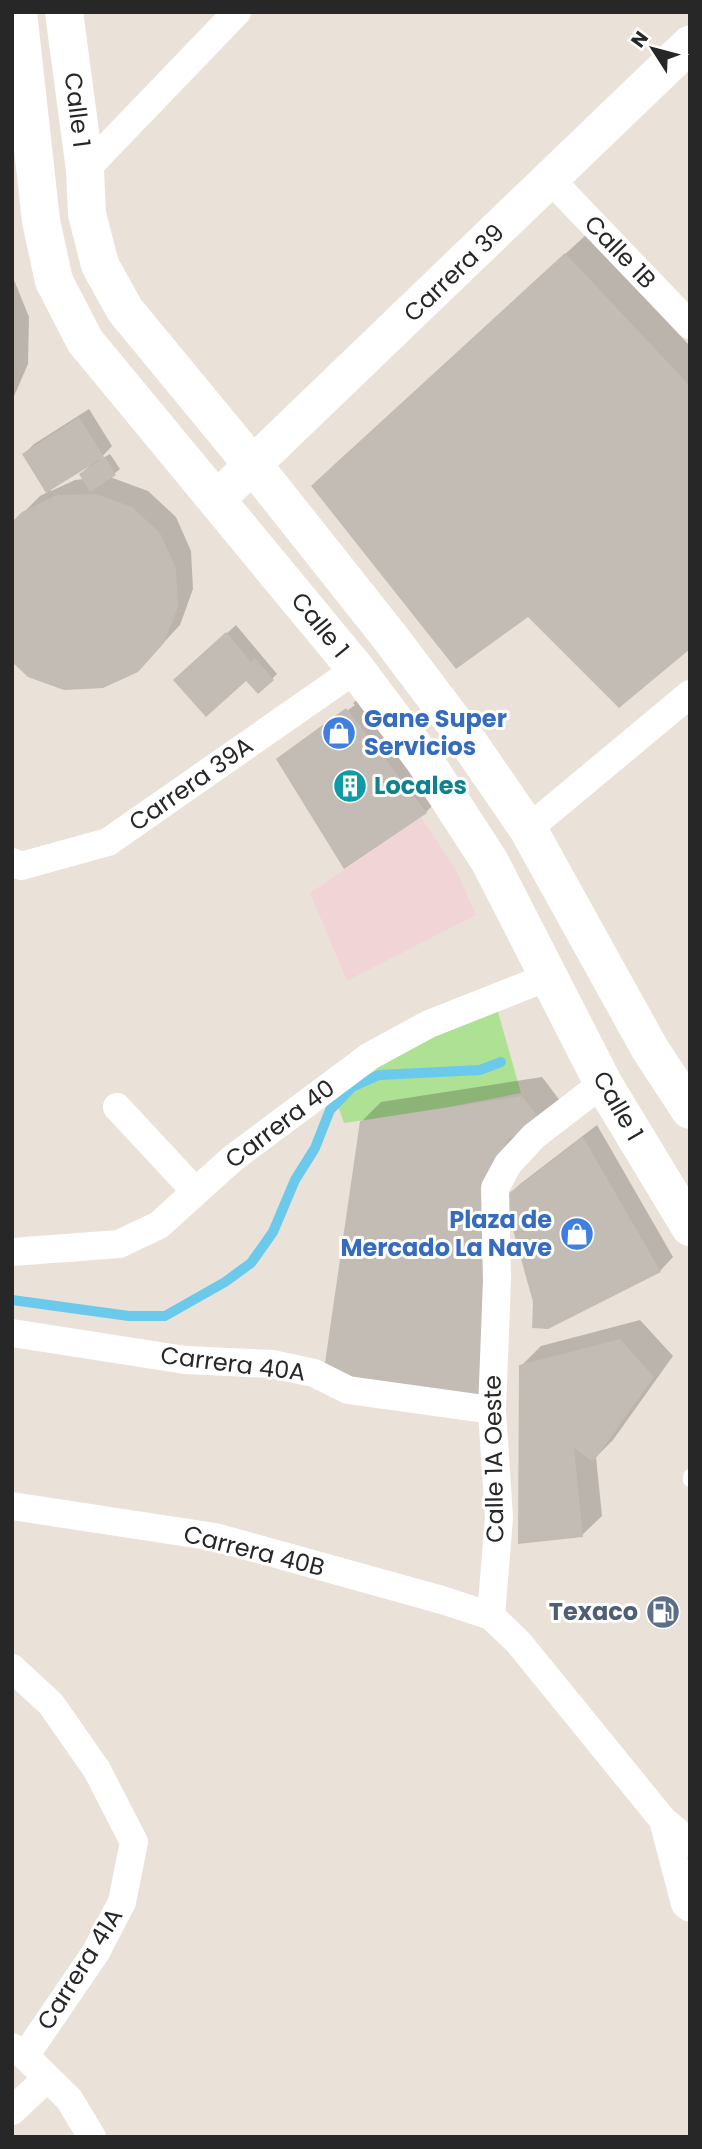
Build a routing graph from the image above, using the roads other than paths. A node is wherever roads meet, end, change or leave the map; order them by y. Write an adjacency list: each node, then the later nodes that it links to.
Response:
1 (18, 12): 9 (main road, Calle 1)
2 (64, 12): 5 (main road, Calle 1)
3 (237, 12): 5 (street)
4 (690, 44): 6 (street, Carrera 39)
5 (85, 170): 8 (main road, Calle 1)
6 (551, 180): 7 (street, Calle 1B); 8 (street, Carrera 39)
7 (690, 325)
8 (252, 466): 9 (street, Carrera 39); 12 (main road, Calle 1)
9 (216, 500): 10 (main road, Calle 1)
10 (356, 669): 13 (street, Carrera 39A); 14 (main road, Calle 1)
11 (690, 694): 12 (street)
12 (528, 829): 17 (main road, Calle 1)
13 (12, 862)
14 (548, 977): 15 (main road, Calle 1); 18 (street, Carrera 40)
15 (603, 1083): 19 (main road, Calle 1); 22 (street, Calle 1A Oeste)
16 (117, 1107): 18 (street)
17 (690, 1110)
18 (195, 1191): 20 (street, Carrera 40)
19 (690, 1227)
20 (12, 1252)
21 (12, 1333): 22 (street, Carrera 40A)
22 (492, 1409): 24 (street, Calle 1A Oeste)
23 (12, 1506): 24 (street, Carrera 40B)
24 (491, 1616): 26 (street)
25 (12, 1668): 29 (street, Carrera 41A)
26 (663, 1820): 27 (street); 28 (street)
27 (690, 1843)
28 (690, 1908)
29 (19, 2051): 30 (street)
30 (47, 2078): 31 (street); 32 (street)
31 (12, 2111)
32 (92, 2137)

